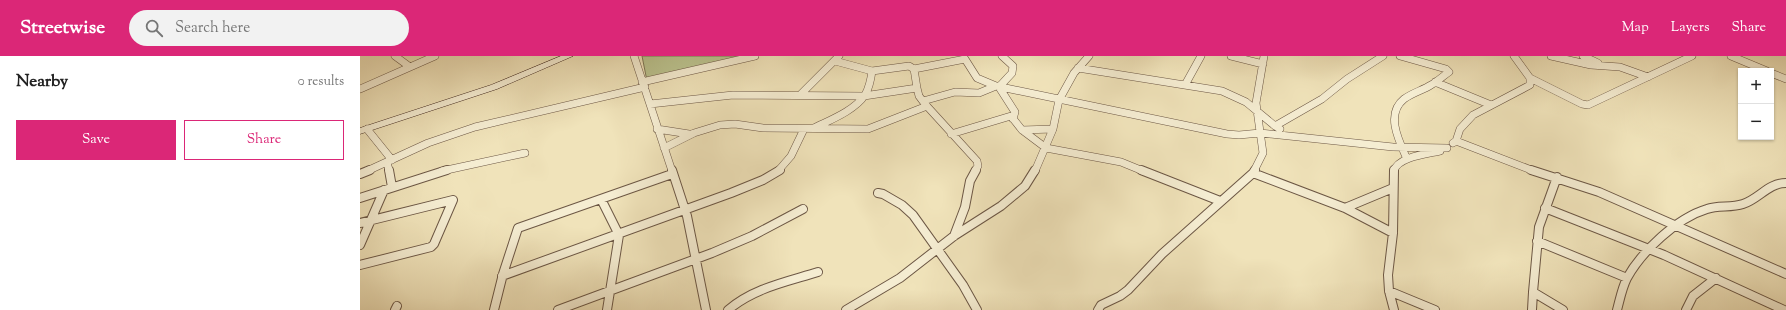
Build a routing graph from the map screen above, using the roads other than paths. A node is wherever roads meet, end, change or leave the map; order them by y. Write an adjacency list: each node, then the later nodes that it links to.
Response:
1 (395, 56): 23 (street)
2 (435, 56): 23 (street)
3 (569, 56): 50 (street)
4 (634, 56): 33 (street)
5 (755, 56): 33 (street)
6 (940, 56): 21 (street)
7 (1002, 56): 35 (street)
8 (1089, 56): 24 (street)
9 (1201, 56): 34 (street)
10 (1231, 56): 20 (street)
11 (1383, 56): 46 (street)
12 (1400, 56): 32 (street)
13 (1514, 56): 30 (street)
14 (1551, 56): 22 (street)
15 (1584, 56): 22 (street)
16 (1692, 56): 29 (street)
17 (1731, 56): 25 (street)
18 (964, 58): 21 (street); 35 (street)
19 (837, 59): 27 (street); 38 (street)
20 (1263, 60): 44 (street)
21 (948, 63): 26 (street)
22 (1605, 66): 29 (street)
23 (410, 67): 37 (street)
24 (1078, 68): 34 (street); 40 (street)
25 (1760, 68)
26 (914, 69): 27 (street); 36 (street)
27 (872, 71): 39 (street)
28 (1774, 74): 31 (street)
29 (1648, 77): 30 (street)
30 (1530, 78): 43 (street)
31 (1786, 79)
32 (1435, 82): 43 (street); 57 (street)
33 (644, 85): 41 (street); 63 (street)
34 (1185, 85): 44 (street)
35 (997, 87): 40 (street); 42 (street); 45 (street)
36 (918, 88): 39 (street); 42 (street)
37 (360, 89)
38 (800, 95): 39 (street); 41 (street)
39 (864, 96): 48 (street)
40 (1059, 100): 49 (street); 53 (street)
41 (650, 104): 47 (street)
42 (925, 104): 48 (street); 54 (street)
43 (1491, 105): 56 (street)
44 (1256, 110): 46 (street); 53 (street)
45 (1013, 119): 51 (street); 54 (street)
46 (1275, 126): 55 (street)
47 (657, 129): 52 (street); 58 (street)
48 (808, 129): 52 (street); 79 (street)
49 (1053, 129): 51 (street); 59 (street)
50 (363, 130): 63 (street)
51 (1022, 130): 59 (street)
52 (694, 133): 58 (street)
53 (1260, 133): 55 (street); 64 (street)
54 (951, 134): 85 (street)
55 (1293, 135): 57 (street)
56 (1456, 141): 60 (street); 67 (street)
57 (1401, 147): 60 (street); 62 (street)
58 (664, 148): 66 (street)
59 (1046, 148): 75 (street); 85 (street)
60 (1447, 148): 62 (street)
61 (525, 153): 69 (street)
62 (1407, 159): 70 (street)
63 (389, 161): 65 (street); 69 (street)
64 (1253, 173): 75 (street); 76 (street)
65 (360, 174)
66 (672, 174): 74 (street); 79 (street)
67 (1557, 177): 77 (street); 82 (street)
68 (1786, 183): 82 (street)
69 (392, 187): 71 (street)
70 (1393, 188): 76 (street); 83 (street)
71 (384, 190): 73 (street); 80 (street)
72 (878, 192): 88 (street)
73 (360, 198)
74 (601, 199): 84 (street); 94 (street)
75 (1220, 201): 107 (street)
76 (1345, 208): 83 (street)
77 (1545, 208): 86 (street); 89 (street)
78 (803, 209): 90 (street)
79 (684, 210): 84 (street); 90 (street)
80 (370, 221): 81 (street); 87 (street); 91 (street)
81 (360, 223)
82 (1677, 226): 89 (street); 93 (street)
83 (1393, 233): 98 (street)
84 (619, 235): 94 (street); 97 (street)
85 (954, 236): 88 (street)
86 (1537, 242): 95 (street); 99 (street)
87 (360, 245)
88 (936, 249): 105 (street); 106 (street)
89 (1649, 249): 95 (street); 96 (street)
90 (696, 259): 97 (street); 103 (street)
91 (360, 265)
92 (818, 272): 104 (street)
93 (1786, 274)
94 (502, 276): 100 (street)
95 (1627, 278): 112 (street)
96 (1716, 278): 113 (street); 114 (street)
97 (610, 291): 101 (street); 102 (street)
98 (1389, 291): 108 (street); 109 (street)
99 (1533, 292): 110 (street); 111 (street)
100 (494, 310)
101 (558, 310)
102 (607, 310)
103 (706, 310)
104 (728, 310)
105 (846, 310)
106 (977, 310)
107 (1098, 310)
108 (1394, 310)
109 (1435, 310)
110 (1532, 310)
111 (1563, 310)
112 (1618, 310)
113 (1686, 310)
114 (1784, 310)

